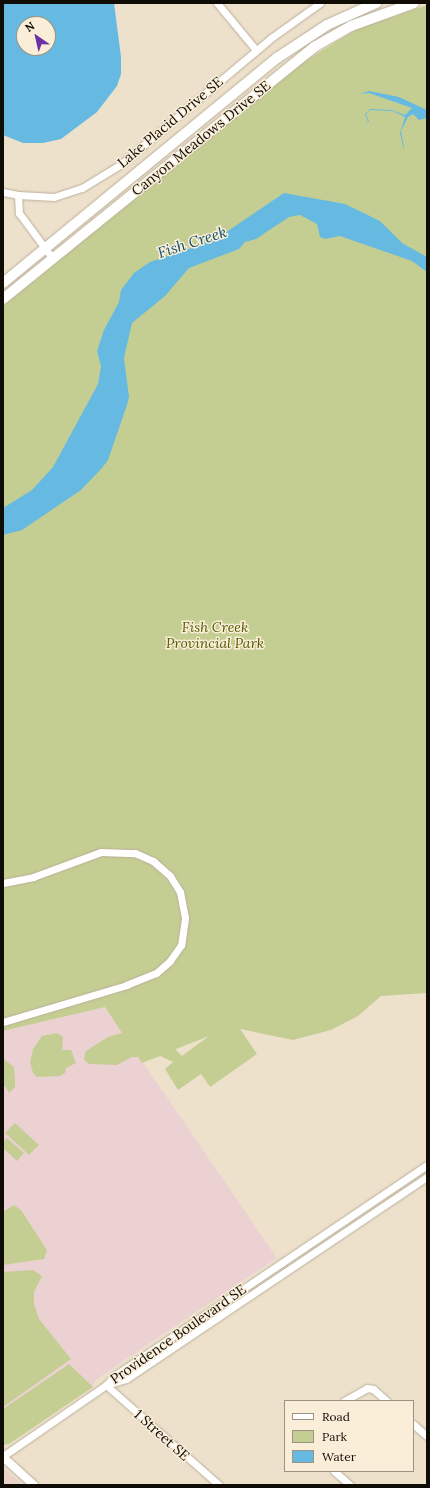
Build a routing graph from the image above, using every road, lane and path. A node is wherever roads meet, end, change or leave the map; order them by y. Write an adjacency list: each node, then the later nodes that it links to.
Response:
1 (218, 3): 5 (street)
2 (320, 3): 5 (street, Lake Placid Drive SE)
3 (376, 3): 8 (main road, Canyon Meadows Drive SE)
4 (414, 3): 9 (main road, Canyon Meadows Drive SE)
5 (256, 50): 7 (street, Lake Placid Drive SE)
6 (3, 192): 7 (street, Lake Placid Drive SE)
7 (18, 195): 8 (street)
8 (45, 249): 9 (street); 10 (main road, Canyon Meadows Drive SE)
9 (53, 259): 11 (main road, Canyon Meadows Drive SE)
10 (3, 283)
11 (3, 300)
12 (3, 883): 13 (street)
13 (3, 1022)
14 (427, 1165): 16 (street, Providence Boulevard SE)
15 (427, 1177): 16 (street, Providence Boulevard SE)
16 (106, 1385): 21 (street); 24 (street, 1 Street SE)
17 (346, 1400): 18 (street)
18 (386, 1400)
19 (414, 1425): 20 (street)
20 (427, 1436)
21 (3, 1457): 23 (street)
22 (335, 1472): 25 (street)
23 (34, 1485)
24 (219, 1485)
25 (350, 1485)

